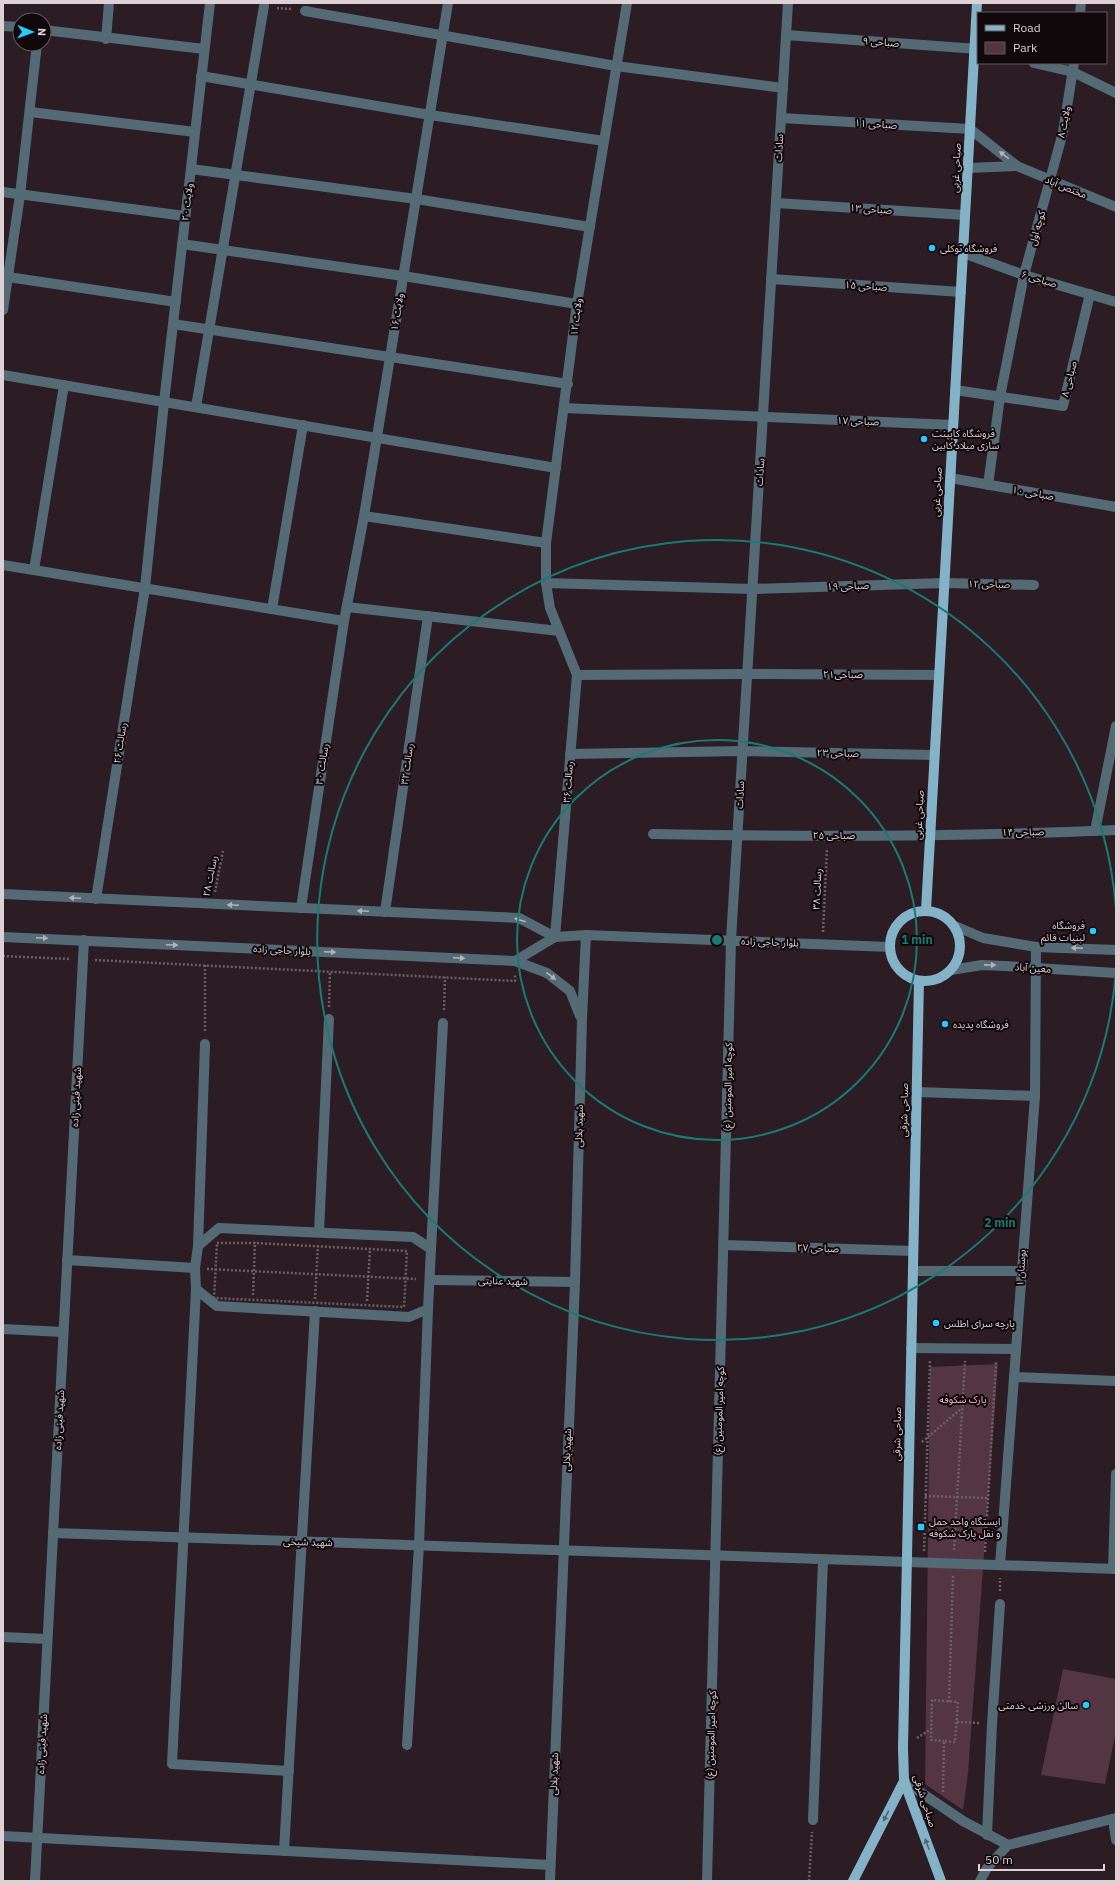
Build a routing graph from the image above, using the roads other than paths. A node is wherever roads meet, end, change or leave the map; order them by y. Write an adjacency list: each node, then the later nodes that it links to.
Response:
1 (109, 3): 12 (street)
2 (210, 3): 13 (street, ولایت ۲۰)
3 (448, 3): 10 (street, ولایت ۱۶)
4 (627, 3): 17 (street, ولایت ۱۲)
5 (788, 3): 11 (street, سادات)
6 (977, 3): 14 (main road, صباحی غربی)
7 (264, 6): 20 (street)
8 (305, 11): 10 (street)
9 (52, 31): 12 (street)
10 (443, 34): 17 (street); 24 (street, ولایت ۱۶)
11 (786, 35): 14 (street, صباحی ۹); 21 (street, سادات)
12 (106, 39): 13 (street)
13 (204, 49): 19 (street, ولایت ۲۰)
14 (976, 49): 26 (main road, صباحی غربی)
15 (36, 52): 23 (street)
16 (1042, 64): 18 (street)
17 (616, 66): 21 (street); 28 (street, ولایت ۱۲)
18 (1074, 68): 22 (street); 33 (street, ولایت ۸)
19 (201, 76): 20 (street); 27 (street, ولایت ۲۰)
20 (251, 84): 24 (street); 32 (street)
21 (783, 88): 25 (street, سادات)
22 (1116, 93)
23 (30, 112): 27 (street); 35 (street)
24 (430, 115): 28 (street); 36 (street, ولایت ۱۶)
25 (781, 118): 26 (street, صباحی ۱۱); 37 (street, سادات)
26 (970, 129): 29 (street, one-way to 26); 30 (main road, صباحی غربی)
27 (195, 132): 31 (street, ولایت ۲۰)
28 (604, 141): 41 (street, ولایت ۱۲)
29 (1017, 166): 30 (street); 33 (street, مختص آباد)
30 (968, 168): 39 (main road, صباحی غربی)
31 (191, 169): 32 (street); 40 (street, ولایت ۲۰)
32 (236, 175): 36 (street); 43 (street)
33 (1051, 180): 38 (street, مختص آباد); 45 (street, کوچه اول)
34 (3, 192): 35 (street)
35 (20, 195): 40 (street); 47 (street)
36 (416, 199): 41 (street); 46 (street, ولایت ۱۶)
37 (776, 203): 39 (street, صباحی ۱۳); 48 (street, سادات)
38 (1116, 207)
39 (965, 215): 44 (main road, صباحی غربی)
40 (186, 216): 42 (street, ولایت ۲۰)
41 (590, 227): 53 (street, ولایت ۱۲)
42 (182, 244): 43 (street); 51 (street, ولایت ۲۰)
43 (223, 250): 46 (street); 56 (street)
44 (963, 253): 45 (street, صباحی ۶); 49 (main road, صباحی غربی)
45 (1024, 275): 50 (street, صباحی ۶); 62 (street, کوچه اول)
46 (403, 276): 53 (street); 57 (street, ولایت ۱۶)
47 (8, 277): 51 (street); 54 (street)
48 (771, 279): 49 (street, صباحی ۱۵); 66 (street, سادات)
49 (961, 292): 61 (main road, صباحی غربی)
50 (1090, 294): 52 (street, صباحی ۶); 62 (street, صباحی ۸)
51 (176, 302): 55 (street, ولایت ۲۰)
52 (1116, 302)
53 (577, 304): 59 (street, ولایت ۱۲)
54 (3, 310)
55 (173, 324): 56 (street); 63 (street, ولایت ۲۰)
56 (209, 330): 57 (street); 64 (street)
57 (390, 358): 59 (street); 69 (street, ولایت ۱۶)
58 (3, 375): 60 (street)
59 (568, 384): 65 (street, ولایت ۱۲)
60 (64, 385): 63 (street); 77 (street)
61 (955, 390): 62 (street, صباحی ۸); 68 (main road, صباحی غربی)
62 (1000, 397): 72 (street, کوچه اول)
63 (164, 402): 64 (street); 81 (street, رسالت ۲۶)
64 (196, 407): 67 (street)
65 (564, 408): 66 (street, صباحی ۱۷); 70 (street, ولایت ۱۲)
66 (763, 417): 68 (street, صباحی ۱۷); 82 (street, سادات)
67 (303, 425): 69 (street); 84 (street)
68 (953, 425): 71 (main road, صباحی غربی)
69 (377, 438): 70 (street); 74 (street, ولایت ۱۶)
70 (556, 468): 75 (street, ولایت ۱۲)
71 (950, 478): 72 (street, صباحی ۱۰); 79 (main road, صباحی غربی)
72 (988, 485): 73 (street, صباحی ۱۰)
73 (1116, 507)
74 (364, 516): 75 (street); 83 (street, ولایت ۱۶)
75 (546, 543): 78 (street, ولایت ۱۲)
76 (3, 565): 77 (street)
77 (34, 570): 81 (street)
78 (546, 583): 82 (street, صباحی ۱۹); 87 (street, ولایت ۱۲)
79 (944, 583): 80 (street, صباحی ۱۲); 82 (street, صباحی ۱۹); 90 (main road, صباحی غربی)
80 (1034, 585)
81 (145, 588): 84 (street); 101 (street, رسالت ۲۶)
82 (752, 588): 88 (street, سادات)
83 (347, 607): 85 (street); 86 (street, ولایت ۱۶)
84 (272, 609): 86 (street)
85 (428, 616): 87 (street); 104 (street, رسالت ۳۲)
86 (344, 621): 102 (street, رسالت ۳۰)
87 (559, 631): 89 (street, رسالت ۳۶)
88 (747, 674): 89 (street, صباحی۲۱); 90 (street, صباحی۲۱); 92 (street, سادات)
89 (577, 675): 93 (street, رسالت ۳۶)
90 (939, 675): 94 (main road, صباحی غربی)
91 (1116, 726): 96 (street)
92 (742, 751): 93 (street, صباحی ۲۳); 94 (street, صباحی ۲۳); 99 (street, سادات)
93 (570, 754): 108 (street, رسالت ۳۶)
94 (934, 755): 98 (main road, صباحی غربی)
95 (1116, 830): 96 (street, صباحی ۱۴)
96 (1095, 831): 98 (street, صباحی ۱۴)
97 (653, 834): 99 (street, صباحی ۲۵)
98 (930, 834): 99 (street, صباحی ۲۵); 103 (main road, صباحی غربی)
99 (737, 836): 110 (street, سادات)
100 (3, 894): 101 (street, one-way to 100)
101 (96, 899): 102 (street, one-way to 101)
102 (301, 908): 104 (street, one-way to 102)
103 (926, 910): 105 (main road); 111 (main road)
104 (385, 912): 108 (street, one-way to 104)
105 (955, 926): 112 (street); 116 (main road)
106 (586, 935): 108 (street, بلوار حاجی زاده); 110 (street, بلوار حاجی زاده); 120 (street, شهید بلالی)
107 (3, 937): 109 (street, بلوار حاجی زاده, one-way to 109)
108 (555, 937): 114 (street, بلوار حاجی زاده)
109 (84, 940): 114 (street, بلوار حاجی زاده, one-way to 114); 130 (street, شهید فینی زاده)
110 (731, 940): 111 (street, بلوار حاجی زاده); 126 (street, کوچه امیر المومنین (ع))
111 (890, 947): 118 (main road)
112 (1036, 947): 113 (street, one-way to 112); 115 (street, بوستان ۱)
113 (1116, 950)
114 (515, 961): 120 (street, one-way to 120)
115 (1035, 969): 116 (street, معین آباد, one-way to 115); 117 (street, معین آباد); 124 (street, بوستان ۱)
116 (951, 970): 118 (main road)
117 (1116, 973)
118 (919, 981): 123 (main road, صباحی شرقی)
119 (329, 1019): 125 (street)
120 (582, 1019): 135 (street, شهید بلالی)
121 (444, 1023): 128 (street)
122 (205, 1044): 127 (street)
123 (917, 1092): 124 (street); 129 (main road, صباحی شرقی)
124 (1035, 1096): 132 (street, بوستان ۱)
125 (319, 1232): 127 (street); 128 (street)
126 (724, 1245): 129 (street, صباحی ۲۷); 151 (street, کوچه امیر المومنین (ع))
127 (198, 1246): 131 (street)
128 (432, 1249): 134 (street)
129 (913, 1251): 133 (main road, صباحی شرقی)
130 (67, 1260): 131 (street); 140 (street, شهید فینی زاده)
131 (195, 1268): 136 (street)
132 (1021, 1271): 133 (street); 142 (street, بوستان ۱)
133 (912, 1272): 141 (main road, صباحی شرقی)
134 (431, 1280): 135 (street, شهید عنایتی); 138 (street)
135 (575, 1282): 150 (street, شهید بلالی)
136 (196, 1289): 137 (street); 147 (street)
137 (315, 1307): 138 (street); 148 (street)
138 (428, 1310): 149 (street)
139 (3, 1329): 140 (street)
140 (63, 1332): 146 (street, شهید فینی زاده)
141 (911, 1348): 142 (street); 153 (main road, صباحی شرقی)
142 (1016, 1349): 143 (street, بوستان ۱)
143 (1014, 1377): 144 (street); 154 (street, بوستان ۱)
144 (1116, 1381)
145 (1116, 1474): 155 (street)
146 (53, 1533): 147 (street, شهید شیخی); 158 (street, شهید فینی زاده)
147 (184, 1538): 148 (street, شهید شیخی); 160 (street)
148 (301, 1542): 149 (street, شهید شیخی); 160 (street)
149 (419, 1545): 150 (street, شهید شیخی); 159 (street)
150 (563, 1551): 151 (street, شهید شیخی); 170 (street, شهید بلالی)
151 (715, 1556): 152 (street, شهید شیخی); 173 (street, کوچه امیر المومنین (ع))
152 (823, 1560): 153 (street, شهید شیخی); 163 (street)
153 (906, 1563): 154 (street, شهید شیخی); 161 (main road, صباحی شرقی)
154 (1000, 1565): 155 (street, شهید شیخی)
155 (1114, 1569)
156 (1000, 1604): 164 (street)
157 (3, 1637): 158 (street)
158 (47, 1639): 166 (street, شهید فینی زاده)
159 (407, 1745)
160 (289, 1771): 169 (street)
161 (904, 1781): 164 (street); 174 (main road, one-way to 174); 175 (main road, صباحی شرقی, one-way to 161)
162 (1114, 1818): 167 (street); 168 (street)
163 (813, 1820)
164 (987, 1835): 168 (street)
165 (3, 1836): 166 (street)
166 (37, 1838): 169 (street); 171 (street, شهید فینی زاده)
167 (1116, 1840)
168 (1008, 1845): 176 (street)
169 (284, 1851): 170 (street)
170 (550, 1865): 172 (street, شهید بلالی)
171 (35, 1881)
172 (550, 1881)
173 (707, 1881)
174 (853, 1881)
175 (941, 1881)
176 (980, 1881)

